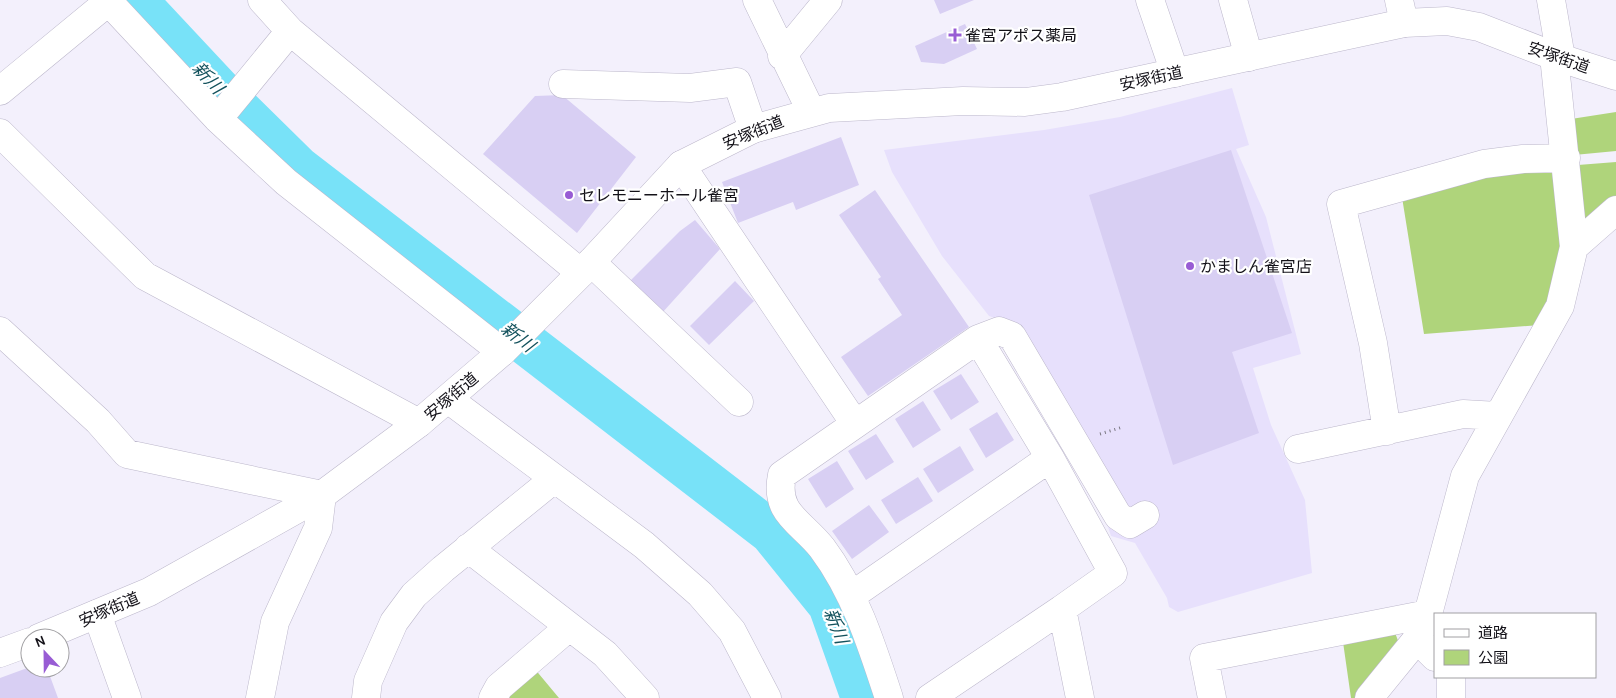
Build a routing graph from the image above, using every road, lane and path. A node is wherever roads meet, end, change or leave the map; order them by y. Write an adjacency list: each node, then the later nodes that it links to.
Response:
1 (262, 0): 9 (street)
2 (757, 0): 10 (street)
3 (828, 0): 10 (street)
4 (1150, 0): 13 (street)
5 (1233, 0): 11 (street)
6 (1551, 0): 12 (street)
7 (107, 1): 16 (street); 17 (street)
8 (1401, 11): 11 (street, 安塚街道); 12 (street, 安塚街道)
9 (290, 31): 17 (street); 25 (street)
10 (782, 56): 18 (street)
11 (1249, 57): 13 (street, 安塚街道)
12 (1558, 57): 14 (street, 安塚街道); 21 (street)
13 (1174, 73): 18 (street, 安塚街道)
14 (1616, 76)
15 (563, 84): 19 (street)
16 (0, 91)
17 (228, 108): 28 (street)
18 (811, 111): 19 (street, 安塚街道)
19 (753, 129): 22 (street, 安塚街道)
20 (0, 133): 32 (street)
21 (1566, 158): 24 (street); 35 (street)
22 (681, 165): 25 (street, 安塚街道); 33 (street)
23 (1616, 210): 24 (street)
24 (1574, 247): 31 (street)
25 (586, 267): 28 (street, 安塚街道); 30 (street)
26 (0, 331): 40 (street)
27 (978, 339): 33 (street); 38 (street); 41 (street)
28 (512, 341): 29 (street, 安塚街道)
29 (448, 399): 32 (street, 安塚街道); 39 (street)
30 (739, 402)
31 (1498, 416): 35 (street); 46 (street)
32 (419, 423): 40 (street, 安塚街道)
33 (854, 424): 43 (street)
34 (1123, 427): 36 (path)
35 (1387, 430): 37 (street)
36 (1104, 433)
37 (1298, 449)
38 (1050, 458): 43 (street); 44 (street)
39 (554, 479): 42 (street); 58 (street)
40 (322, 495): 45 (street, 安塚街道); 54 (street)
41 (1146, 515)
42 (468, 548): 47 (street); 55 (street)
43 (851, 596): 59 (street)
44 (1062, 609): 60 (street); 61 (street)
45 (98, 614): 48 (street, 安塚街道); 53 (street)
46 (1428, 614): 50 (street); 62 (street)
47 (569, 627): 56 (street); 57 (street)
48 (64, 628)
49 (20, 646): 51 (street)
50 (1426, 648): 63 (street)
51 (0, 653)
52 (1452, 678): 64 (street)
53 (126, 698)
54 (260, 698)
55 (366, 698)
56 (493, 698)
57 (645, 698)
58 (767, 698)
59 (889, 698)
60 (930, 698)
61 (1080, 698)
62 (1212, 698)
63 (1369, 698)
64 (1450, 698)

